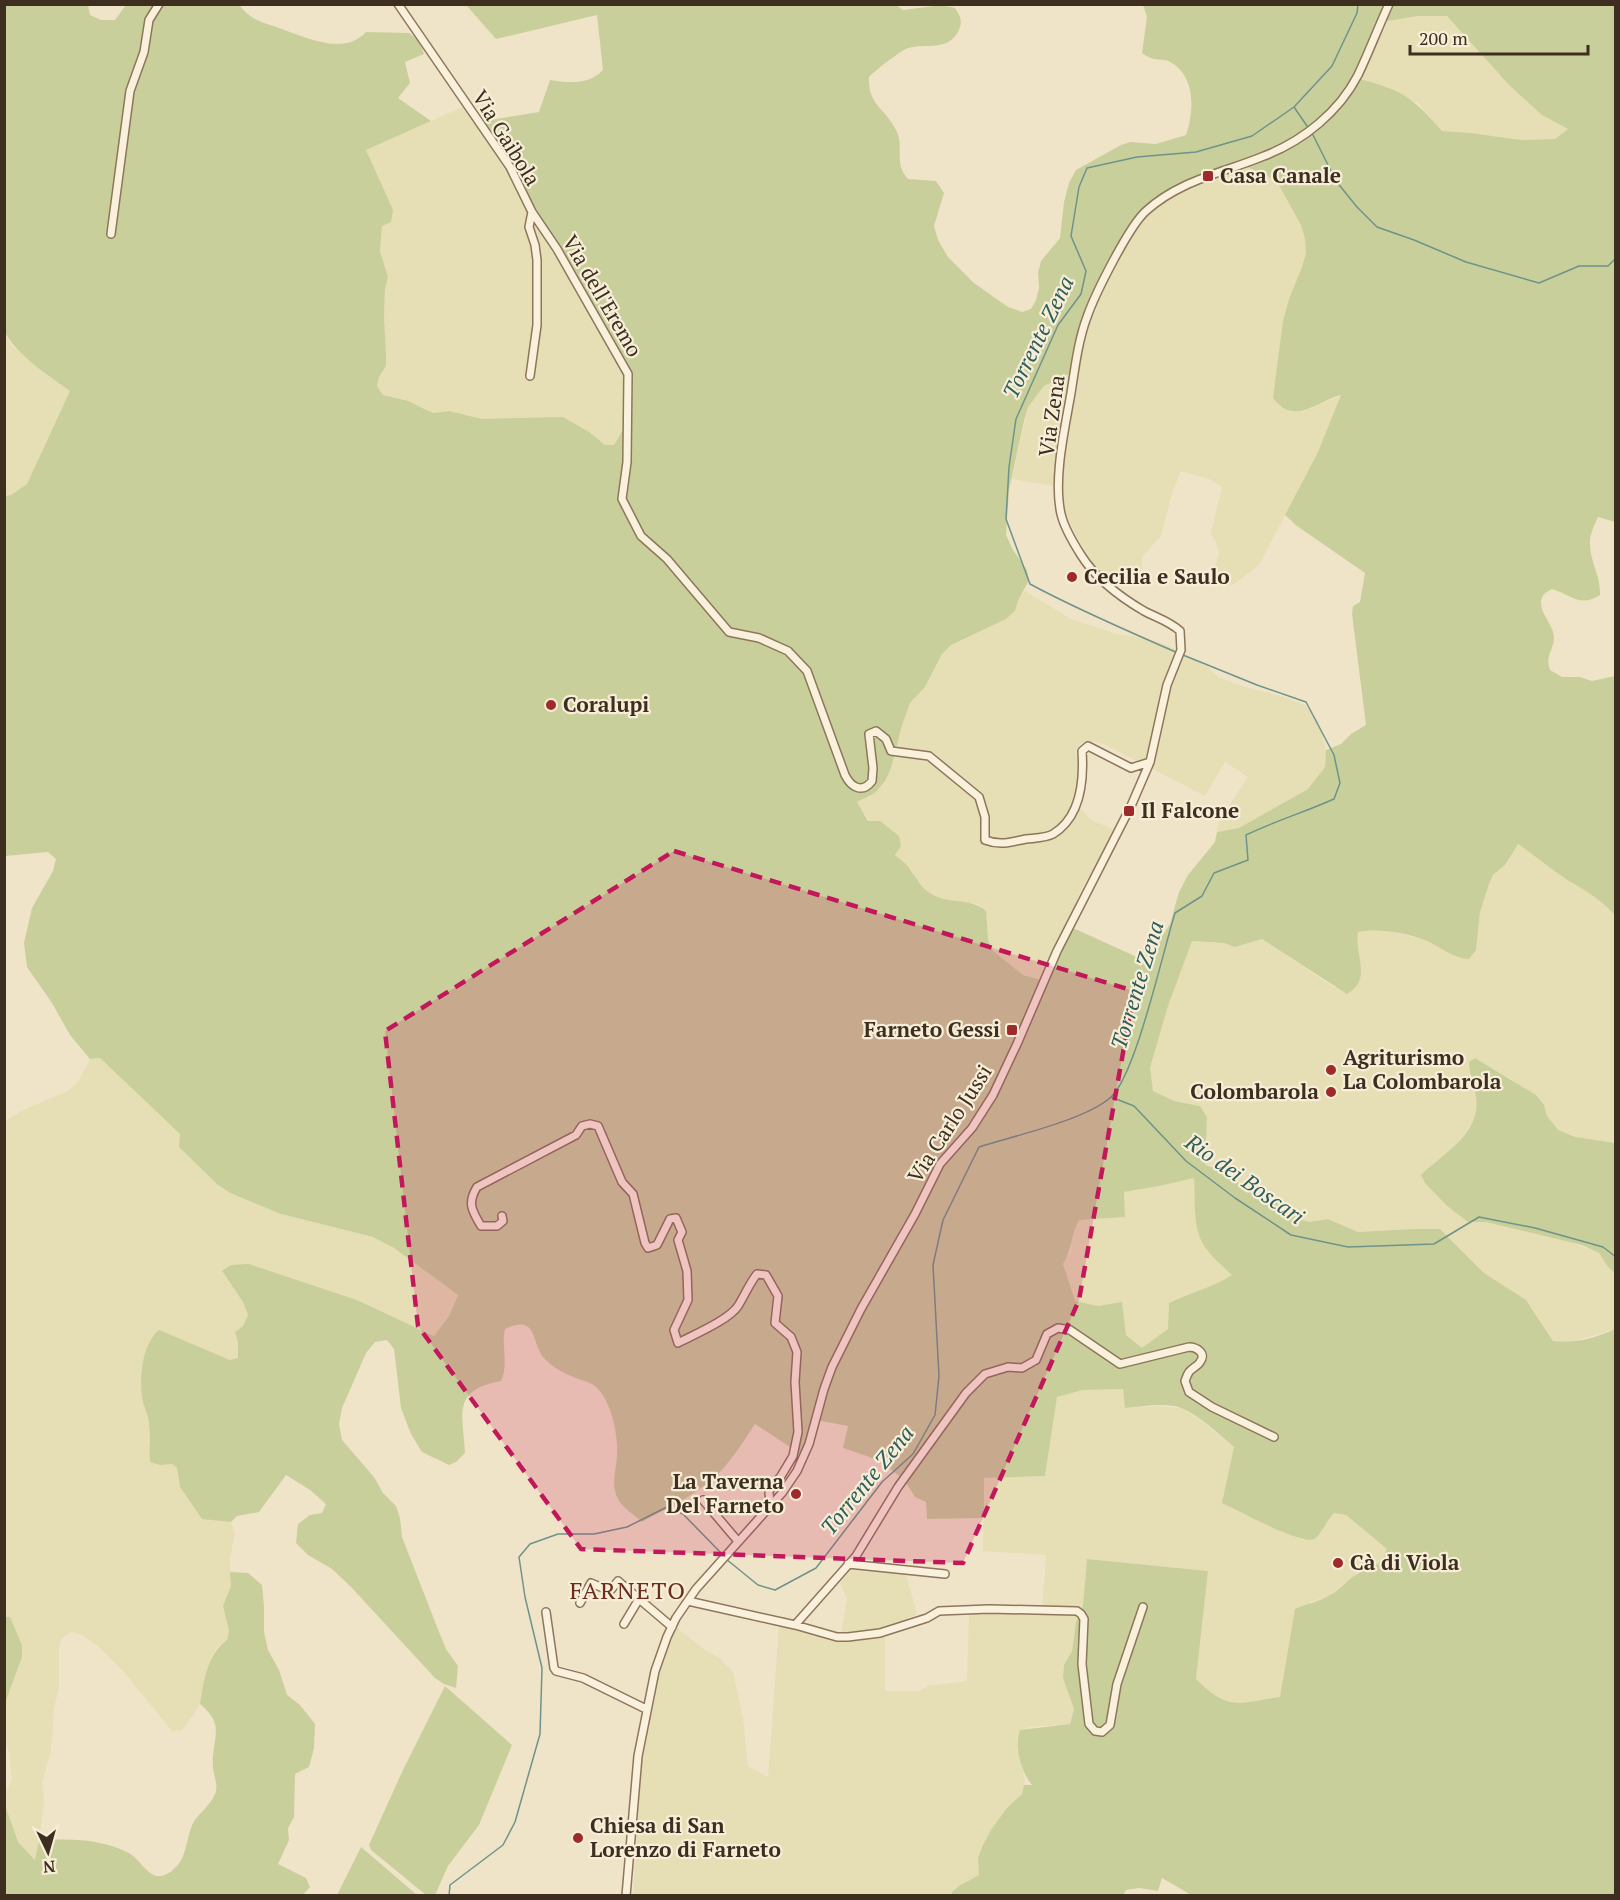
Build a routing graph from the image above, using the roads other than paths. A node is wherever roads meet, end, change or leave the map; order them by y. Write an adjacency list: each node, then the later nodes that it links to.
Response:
1 (159, 4): 5 (street)
2 (398, 4): 4 (street, Via Gaibola)
3 (1389, 4): 7 (street, Via Zena)
4 (532, 212): 6 (street, Via Gaibola); 8 (street, Via dell'Eremo)
5 (111, 234)
6 (530, 376)
7 (1173, 669): 8 (street, Via Carlo Jussi)
8 (1150, 762): 12 (street, Via Carlo Jussi)
9 (502, 1216): 12 (street)
10 (1274, 1437): 14 (street)
11 (703, 1500): 13 (street)
12 (770, 1507): 17 (street, Via Carlo Jussi)
13 (736, 1539)
14 (848, 1564): 15 (street); 22 (street)
15 (945, 1574)
16 (639, 1599): 18 (street); 21 (street); 23 (street)
17 (688, 1601): 22 (street); 23 (street, Via Carlo Jussi)
18 (580, 1603)
19 (1143, 1607): 22 (street)
20 (546, 1612): 24 (street)
21 (624, 1624)
22 (795, 1625)
23 (672, 1627): 24 (street, Via Carlo Jussi)
24 (646, 1710): 25 (street, Via Carlo Jussi)
25 (626, 1896)

